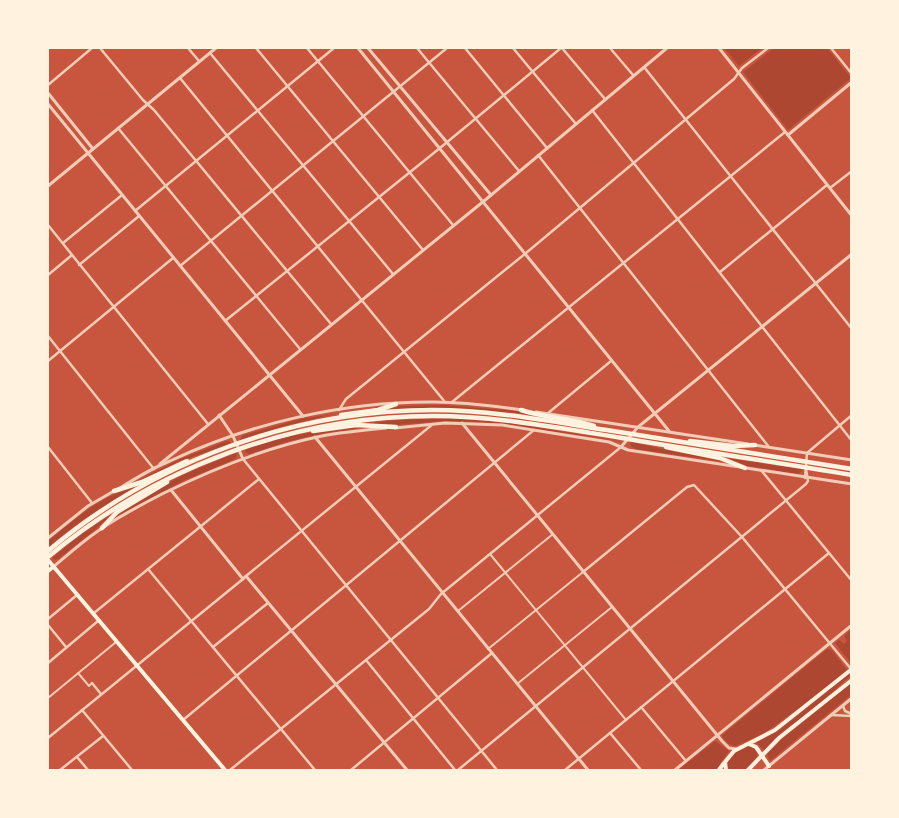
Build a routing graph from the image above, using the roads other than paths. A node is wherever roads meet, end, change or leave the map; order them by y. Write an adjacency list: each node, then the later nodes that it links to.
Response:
1 (92, 48): 32 (street)
2 (100, 48): 40 (street)
3 (188, 48): 22 (street)
4 (216, 48): 21 (street)
5 (256, 48): 33 (street)
6 (307, 48): 23 (street)
7 (334, 48): 23 (street)
8 (358, 48): 35 (street)
9 (368, 48): 34 (street)
10 (417, 48): 24 (street)
11 (447, 48): 24 (street)
12 (465, 48): 37 (street)
13 (513, 48): 26 (street)
14 (562, 48): 26 (street); 38 (street)
15 (610, 48): 29 (street)
16 (666, 48): 20 (street)
17 (719, 48): 27 (street)
18 (768, 48): 27 (street)
19 (831, 48): 28 (street)
20 (661, 49): 25 (street)
21 (210, 53): 22 (street); 41 (street)
22 (199, 61): 30 (street)
23 (318, 61): 33 (street); 43 (street)
24 (429, 62): 34 (street); 44 (street)
25 (644, 67): 29 (street); 45 (street)
26 (533, 71): 37 (street); 46 (street)
27 (739, 73): 45 (street); 48 (street)
28 (852, 74)
29 (633, 75): 38 (street)
30 (179, 78): 40 (street); 49 (street)
31 (852, 82): 48 (street)
32 (48, 85)
33 (288, 86): 41 (street); 50 (street)
34 (400, 86): 35 (street); 51 (street)
35 (394, 92): 43 (street); 52 (street)
36 (48, 93): 54 (street)
37 (504, 95): 44 (street); 53 (street)
38 (604, 99): 42 (street)
39 (48, 104): 55 (street)
40 (147, 104): 47 (street); 57 (street)
41 (258, 110): 49 (street); 59 (street)
42 (592, 110): 46 (street); 58 (street)
43 (364, 116): 50 (street); 62 (street)
44 (476, 118): 51 (street); 60 (street)
45 (685, 120): 58 (street); 63 (street)
46 (576, 124): 53 (street)
47 (118, 128): 54 (street); 65 (street)
48 (786, 133): 63 (street); 66 (street)
49 (227, 136): 57 (street); 67 (street)
50 (334, 141): 59 (street); 70 (street)
51 (447, 142): 52 (street); 69 (street)
52 (440, 148): 62 (street); 71 (street)
53 (547, 148): 56 (street)
54 (93, 149): 55 (street)
55 (88, 153): 64 (street); 68 (street)
56 (538, 155): 60 (street); 72 (street)
57 (196, 161): 65 (street); 75 (street)
58 (633, 163): 72 (street); 77 (street)
59 (304, 166): 67 (street); 78 (street)
60 (519, 171): 69 (street)
61 (852, 171): 66 (street)
62 (410, 173): 70 (street); 80 (street)
63 (730, 176): 77 (street); 81 (street)
64 (48, 186)
65 (166, 186): 73 (street); 82 (street)
66 (828, 187): 76 (street); 81 (street)
67 (272, 192): 75 (street); 84 (street)
68 (122, 195): 73 (street); 83 (street)
69 (491, 195): 71 (street)
70 (380, 197): 78 (street); 85 (street)
71 (484, 201): 80 (street); 86 (street)
72 (580, 208): 86 (street); 90 (street)
73 (135, 211): 74 (street)
74 (139, 216): 89 (street); 91 (street)
75 (242, 216): 82 (street); 93 (street)
76 (852, 216)
77 (677, 219): 90 (street); 94 (street)
78 (349, 222): 84 (street); 95 (street)
79 (48, 225): 83 (street)
80 (454, 225): 85 (street)
81 (772, 230): 94 (street); 97 (street)
82 (211, 241): 92 (street); 98 (street)
83 (63, 244): 88 (street)
84 (318, 247): 93 (street); 99 (street)
85 (423, 250): 95 (street)
86 (526, 253): 101 (street); 109 (street)
87 (852, 254): 97 (street)
88 (72, 255): 91 (street); 96 (street)
89 (173, 258): 92 (street); 100 (street)
90 (623, 263): 101 (street); 112 (street)
91 (79, 265): 100 (street)
92 (180, 266): 102 (street)
93 (287, 272): 98 (street); 103 (street)
94 (719, 273): 104 (street)
95 (393, 274): 99 (street)
96 (48, 275)
97 (815, 283): 104 (street); 105 (street)
98 (256, 296): 102 (street); 107 (street)
99 (361, 300): 103 (street); 109 (street)
100 (113, 307): 108 (street); 126 (street)
101 (569, 307): 110 (street); 115 (street)
102 (225, 322): 113 (street)
103 (331, 324): 107 (street)
104 (762, 327): 112 (street); 128 (street)
105 (852, 329)
106 (48, 336): 108 (street)
107 (300, 349): 113 (street)
108 (60, 351): 111 (street); 154 (street)
109 (404, 352): 114 (street); 117 (street)
110 (612, 360): 119 (street); 120 (street)
111 (48, 361)
112 (708, 371): 120 (street); 146 (street)
113 (269, 375): 121 (street); 123 (street)
114 (445, 402): 115 (street); 116 (street)
115 (452, 402): 118 (street)
116 (396, 404): 117 (street); 124 (highway)
117 (339, 410): 123 (street)
118 (521, 410): 119 (street); 132 (highway)
119 (546, 414): 129 (street)
120 (655, 414): 129 (street); 134 (street)
121 (219, 415): 126 (street); 136 (street)
122 (852, 415): 128 (street)
123 (302, 416): 136 (street)
124 (329, 420): 132 (highway); 144 (highway)
125 (462, 423): 127 (street); 131 (street); 151 (street)
126 (208, 424): 154 (street)
127 (433, 424): 130 (street); 162 (street)
128 (839, 425): 140 (street); 148 (street)
129 (638, 427): 134 (street); 135 (street)
130 (396, 428): 133 (highway); 137 (street)
131 (534, 430): 145 (street); 151 (street)
132 (607, 430): 135 (highway)
133 (301, 431): 138 (highway); 144 (highway)
134 (670, 432): 142 (street)
135 (631, 434): 138 (street); 139 (highway)
136 (233, 436): 144 (street); 154 (street)
137 (315, 438): 149 (street); 162 (street)
138 (627, 439): 141 (highway); 145 (street)
139 (666, 440): 142 (highway); 152 (highway)
140 (852, 441)
141 (655, 444): 152 (highway); 153 (highway)
142 (755, 445): 146 (street)
143 (48, 447): 166 (street)
144 (238, 447): 147 (highway); 149 (street); 158 (highway)
145 (621, 447): 153 (street); 167 (street)
146 (769, 447): 148 (street)
147 (212, 453): 164 (highway); 175 (highway)
148 (807, 453): 150 (street); 152 (street)
149 (243, 459): 160 (street); 163 (street)
150 (852, 460)
151 (494, 462): 167 (street); 174 (street)
152 (806, 465): 155 (highway); 157 (highway); 159 (street)
153 (745, 468): 156 (street)
154 (154, 469): 164 (street)
155 (852, 469)
156 (761, 470): 159 (street); 165 (street)
157 (852, 474)
158 (174, 476): 169 (highway); 178 (highway)
159 (806, 478): 161 (street); 165 (street)
160 (259, 479): 168 (street); 170 (street)
161 (852, 484)
162 (356, 487): 170 (street); 174 (street)
163 (171, 490): 168 (street); 169 (street)
164 (114, 491): 166 (street)
165 (786, 501): 172 (street); 176 (street)
166 (92, 503): 173 (street)
167 (537, 515): 171 (street); 177 (street)
168 (200, 527): 180 (street); 185 (street)
169 (102, 528): 179 (street)
170 (302, 531): 184 (street); 187 (street)
171 (553, 534): 182 (street); 183 (street)
172 (742, 537): 182 (street); 188 (street); 201 (street)
173 (48, 538)
174 (399, 541): 187 (street); 189 (street)
175 (48, 551)
176 (829, 553): 186 (street); 188 (street)
177 (490, 554): 183 (street); 189 (street)
178 (48, 559): 179 (main road)
179 (53, 567): 181 (main road); 190 (main road)
180 (148, 569): 195 (street); 198 (street)
181 (48, 572)
182 (583, 572): 192 (street); 193 (street)
183 (505, 573): 193 (street); 194 (street)
184 (246, 576): 185 (street); 191 (street)
185 (243, 579): 198 (street)
186 (852, 581)
187 (345, 585): 202 (street); 203 (street)
188 (785, 589): 205 (street); 219 (street)
189 (442, 593): 194 (street); 203 (street)
190 (77, 595): 195 (main road); 196 (street)
191 (268, 602): 202 (street); 208 (street)
192 (612, 607): 201 (street); 206 (street)
193 (536, 610): 206 (street); 209 (street)
194 (458, 612): 209 (street)
195 (92, 614): 197 (main road)
196 (48, 619)
197 (98, 621): 204 (main road); 207 (street)
198 (191, 621): 208 (street); 213 (street)
199 (48, 625): 207 (street)
200 (852, 625): 205 (street)
201 (630, 628): 214 (street); 219 (street)
202 (291, 630): 217 (street); 221 (street)
203 (390, 640): 211 (street); 225 (street)
204 (116, 642): 213 (main road); 216 (street)
205 (830, 643): 215 (street); 239 (street)
206 (565, 645): 214 (street); 222 (street)
207 (66, 647): 212 (street)
208 (213, 647): 217 (street)
209 (488, 649): 210 (street)
210 (492, 653): 222 (street); 225 (street)
211 (366, 660): 221 (street); 233 (street)
212 (48, 663)
213 (137, 666): 223 (street); 234 (main road)
214 (583, 667): 228 (street); 235 (street)
215 (852, 669): 242 (main road)
216 (78, 673): 220 (street); 224 (street)
217 (236, 676): 234 (street); 236 (street)
218 (852, 680): 246 (main road)
219 (673, 681): 229 (street); 239 (street)
220 (92, 683): 223 (street)
221 (336, 684): 236 (street); 241 (street)
222 (517, 684): 228 (street)
223 (101, 694): 230 (street)
224 (48, 698)
225 (438, 698): 233 (street); 245 (street)
226 (852, 698): 227 (street)
227 (844, 704): 231 (street); 232 (street)
228 (535, 706): 245 (street); 248 (street)
229 (641, 708): 235 (street); 251 (street)
230 (82, 710): 238 (street); 240 (street)
231 (831, 715): 232 (street); 252 (street)
232 (852, 715)
233 (413, 718): 241 (street); 261 (street)
234 (183, 720): 256 (main road)
235 (626, 720): 237 (street)
236 (281, 729): 257 (street); 258 (street)
237 (610, 733): 248 (street); 265 (street)
238 (103, 736): 247 (street); 255 (street)
239 (717, 736): 244 (street); 251 (street)
240 (48, 738)
241 (384, 743): 259 (street); 260 (street)
242 (749, 744): 243 (main road); 244 (main road)
243 (758, 748): 246 (main road); 250 (main road)
244 (736, 749): 249 (main road)
245 (481, 751): 261 (street); 262 (street)
246 (763, 755): 250 (main road); 252 (main road)
247 (77, 757): 253 (street); 254 (street)
248 (579, 759): 263 (street); 264 (street)
249 (726, 760): 267 (main road); 268 (main road)
250 (758, 760): 269 (main road)
251 (686, 762): 266 (street)
252 (771, 768): 270 (street)
253 (60, 770)
254 (88, 770)
255 (132, 770)
256 (224, 770)
257 (230, 770)
258 (315, 770)
259 (351, 770)
260 (407, 770)
261 (456, 770)
262 (497, 770)
263 (565, 770)
264 (588, 770)
265 (641, 770)
266 (675, 770)
267 (719, 770)
268 (726, 770)
269 (748, 770)
270 (764, 770)

